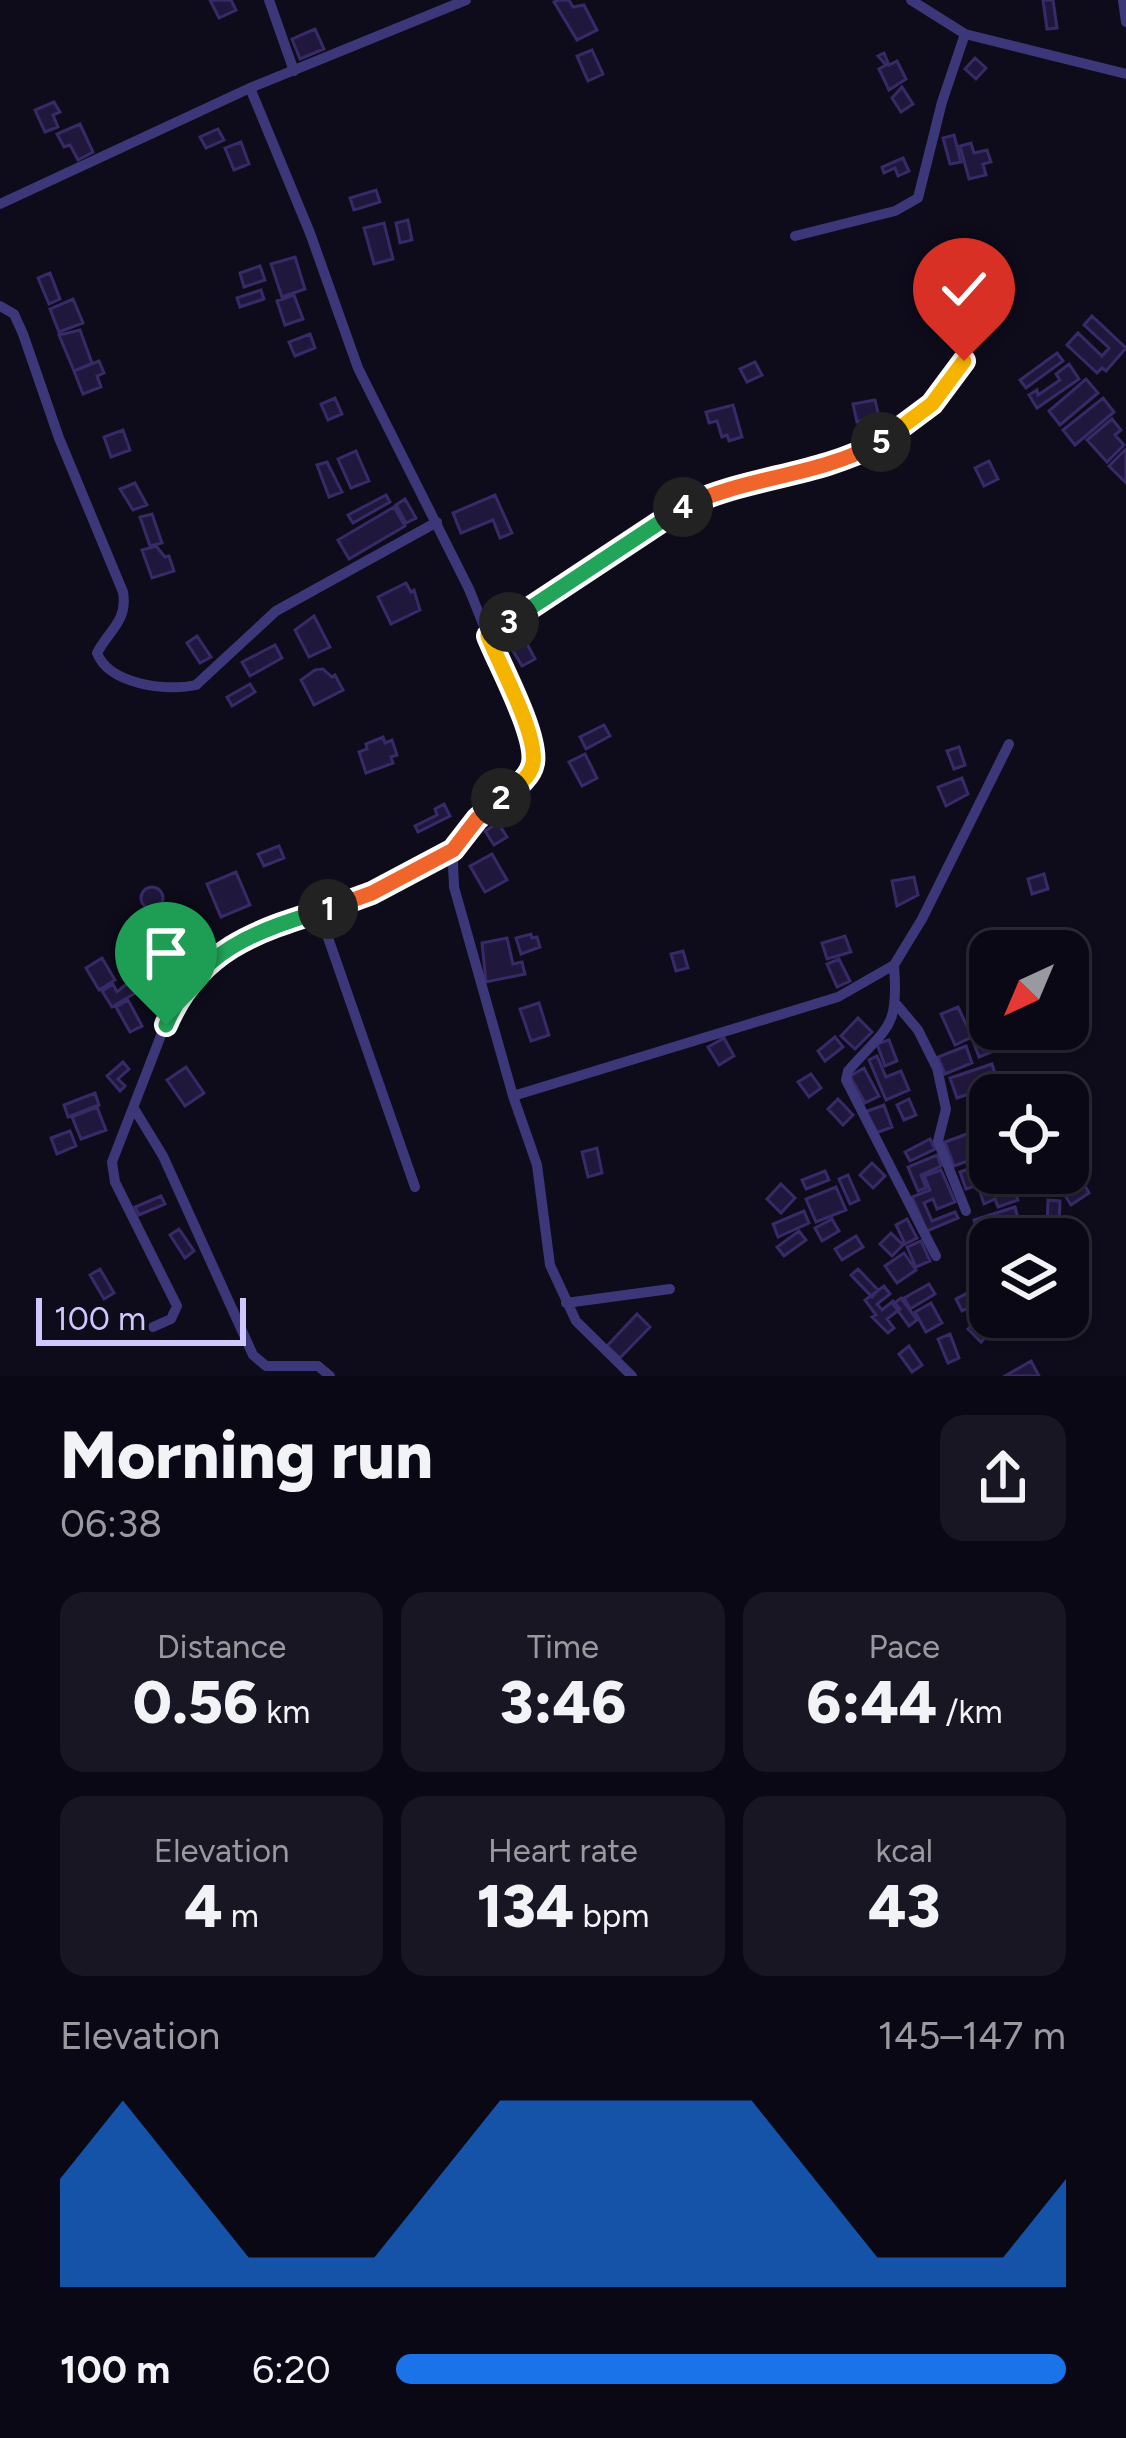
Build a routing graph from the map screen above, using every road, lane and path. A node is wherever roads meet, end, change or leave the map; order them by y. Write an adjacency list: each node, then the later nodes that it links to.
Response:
1 (269, 0): 7 (street)
2 (466, 0): 7 (street)
3 (911, 0): 6 (street)
4 (1123, 0): 5 (street)
5 (1126, 22)
6 (965, 34): 8 (street); 11 (street)
7 (294, 70): 9 (street)
8 (1126, 74)
9 (250, 88): 10 (street); 14 (street)
10 (0, 204)
11 (795, 236)
12 (0, 306): 14 (street)
13 (964, 361): 15 (street)
14 (437, 522): 15 (street)
15 (488, 636): 17 (street)
16 (1009, 744): 19 (street)
17 (453, 850): 18 (street); 21 (street)
18 (319, 912): 22 (street); 23 (street)
19 (893, 965): 20 (street); 21 (street)
20 (897, 1005): 24 (street); 25 (street)
21 (513, 1096): 27 (street)
22 (135, 1110): 28 (street); 29 (street)
23 (415, 1187)
24 (966, 1210)
25 (936, 1256)
26 (670, 1288): 27 (street)
27 (566, 1303): 30 (street)
28 (153, 1327)
29 (330, 1376)
30 (632, 1376)

